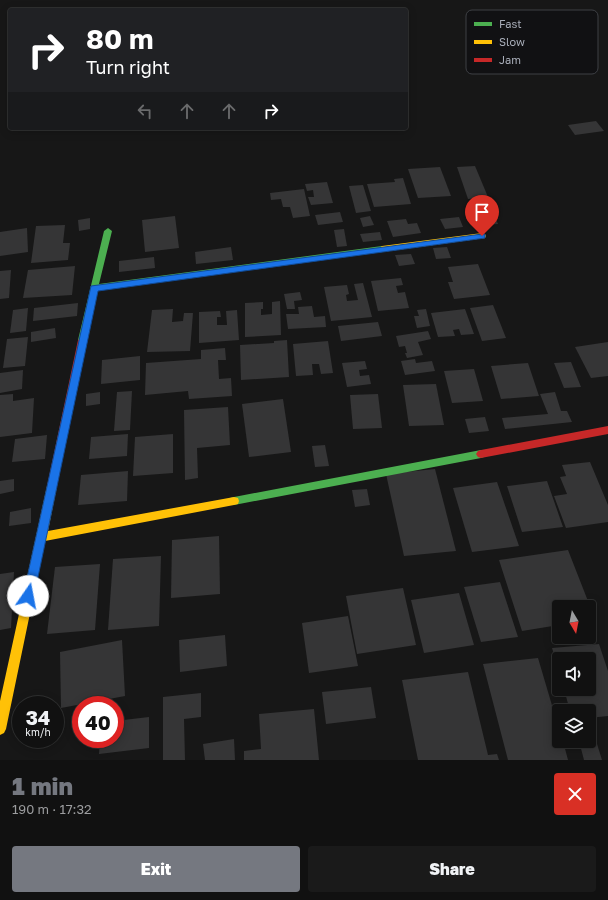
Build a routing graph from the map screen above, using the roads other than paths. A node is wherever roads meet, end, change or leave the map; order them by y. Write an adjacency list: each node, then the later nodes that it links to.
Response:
1 (108, 231): 3 (street)
2 (482, 236): 3 (street)
3 (94, 288): 5 (street)
4 (608, 430): 5 (street)
5 (41, 537): 6 (street)
6 (0, 729)

